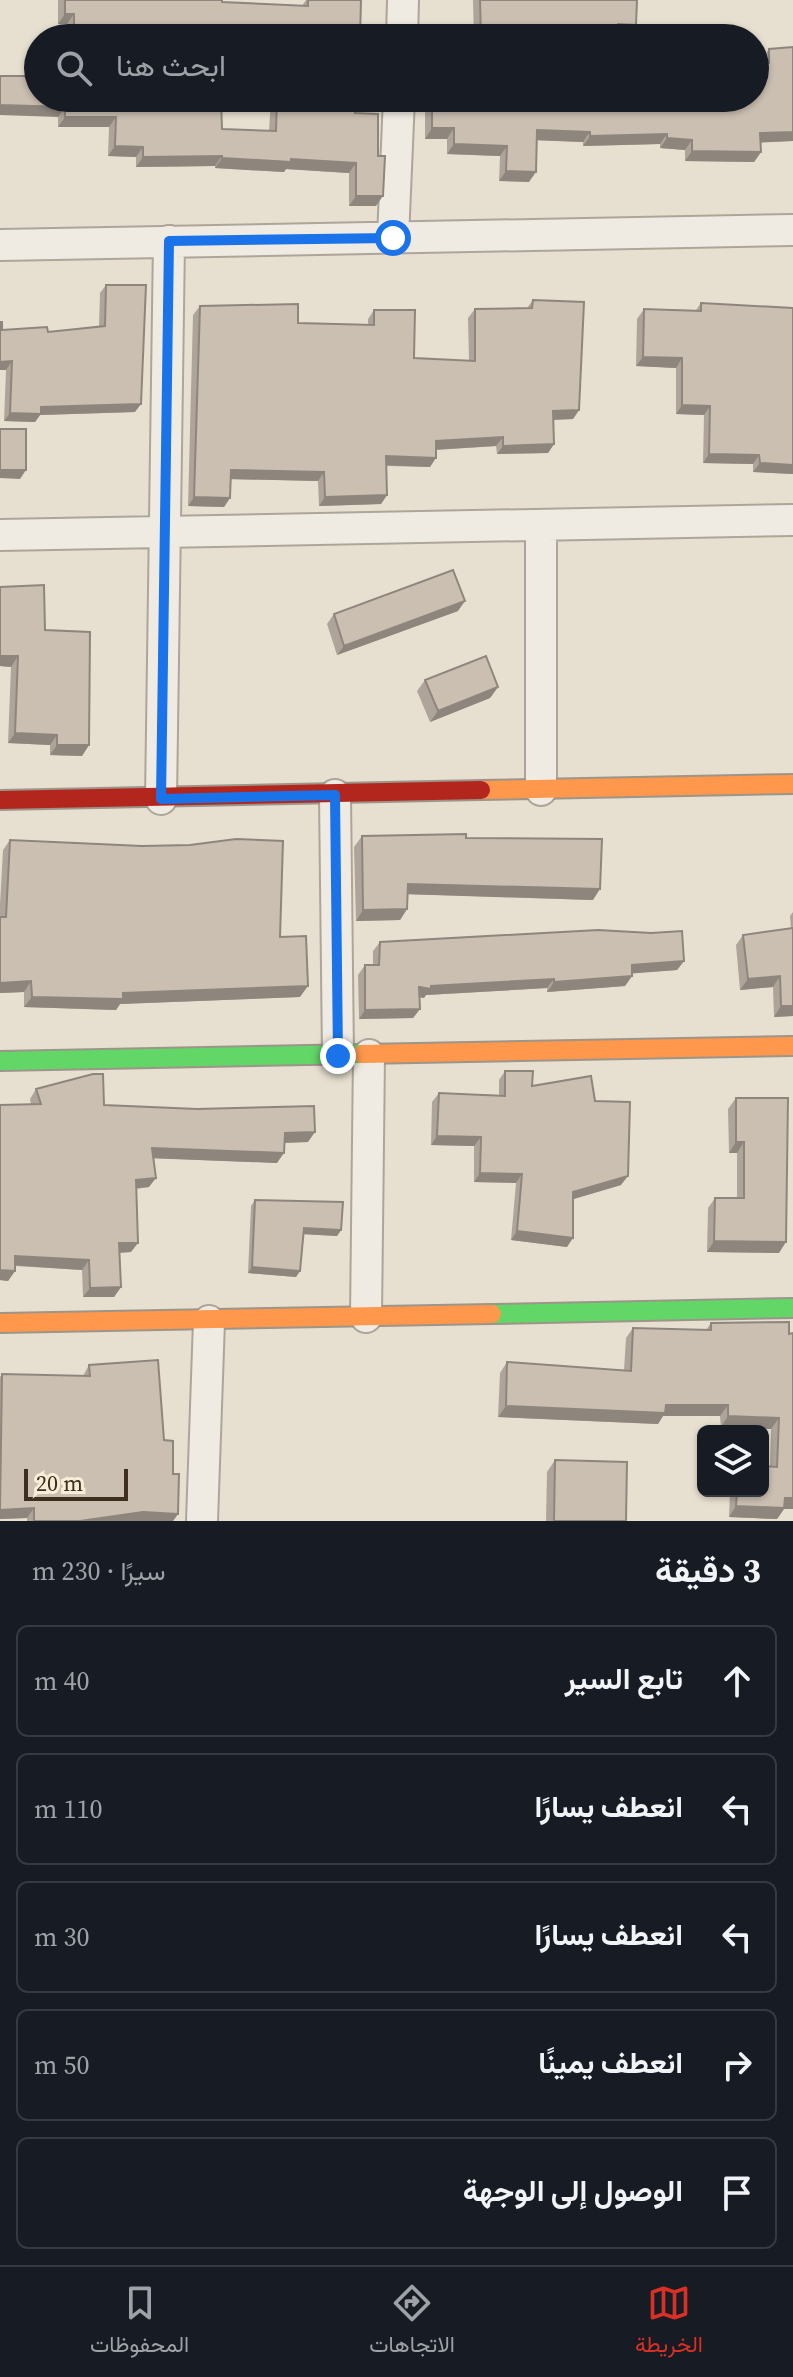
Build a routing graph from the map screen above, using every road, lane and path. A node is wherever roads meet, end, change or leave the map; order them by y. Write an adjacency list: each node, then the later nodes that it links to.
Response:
1 (403, 0): 2 (street)
2 (402, 24)
3 (398, 112): 5 (street)
4 (793, 230): 5 (street)
5 (393, 238): 6 (street)
6 (169, 241): 7 (street); 10 (street)
7 (0, 245)
8 (793, 520): 9 (street)
9 (541, 526): 10 (street); 13 (street)
10 (163, 533): 11 (street); 15 (street)
11 (0, 535)
12 (793, 784): 13 (street)
13 (541, 790): 14 (street)
14 (335, 795): 15 (street); 19 (street)
15 (161, 799): 16 (street)
16 (0, 800)
17 (793, 1046): 18 (street)
18 (369, 1055): 19 (street); 22 (street)
19 (338, 1056): 20 (street)
20 (0, 1061)
21 (793, 1308): 22 (street)
22 (366, 1317): 23 (street)
23 (209, 1321): 24 (street); 25 (street)
24 (0, 1323)
25 (202, 1521)

